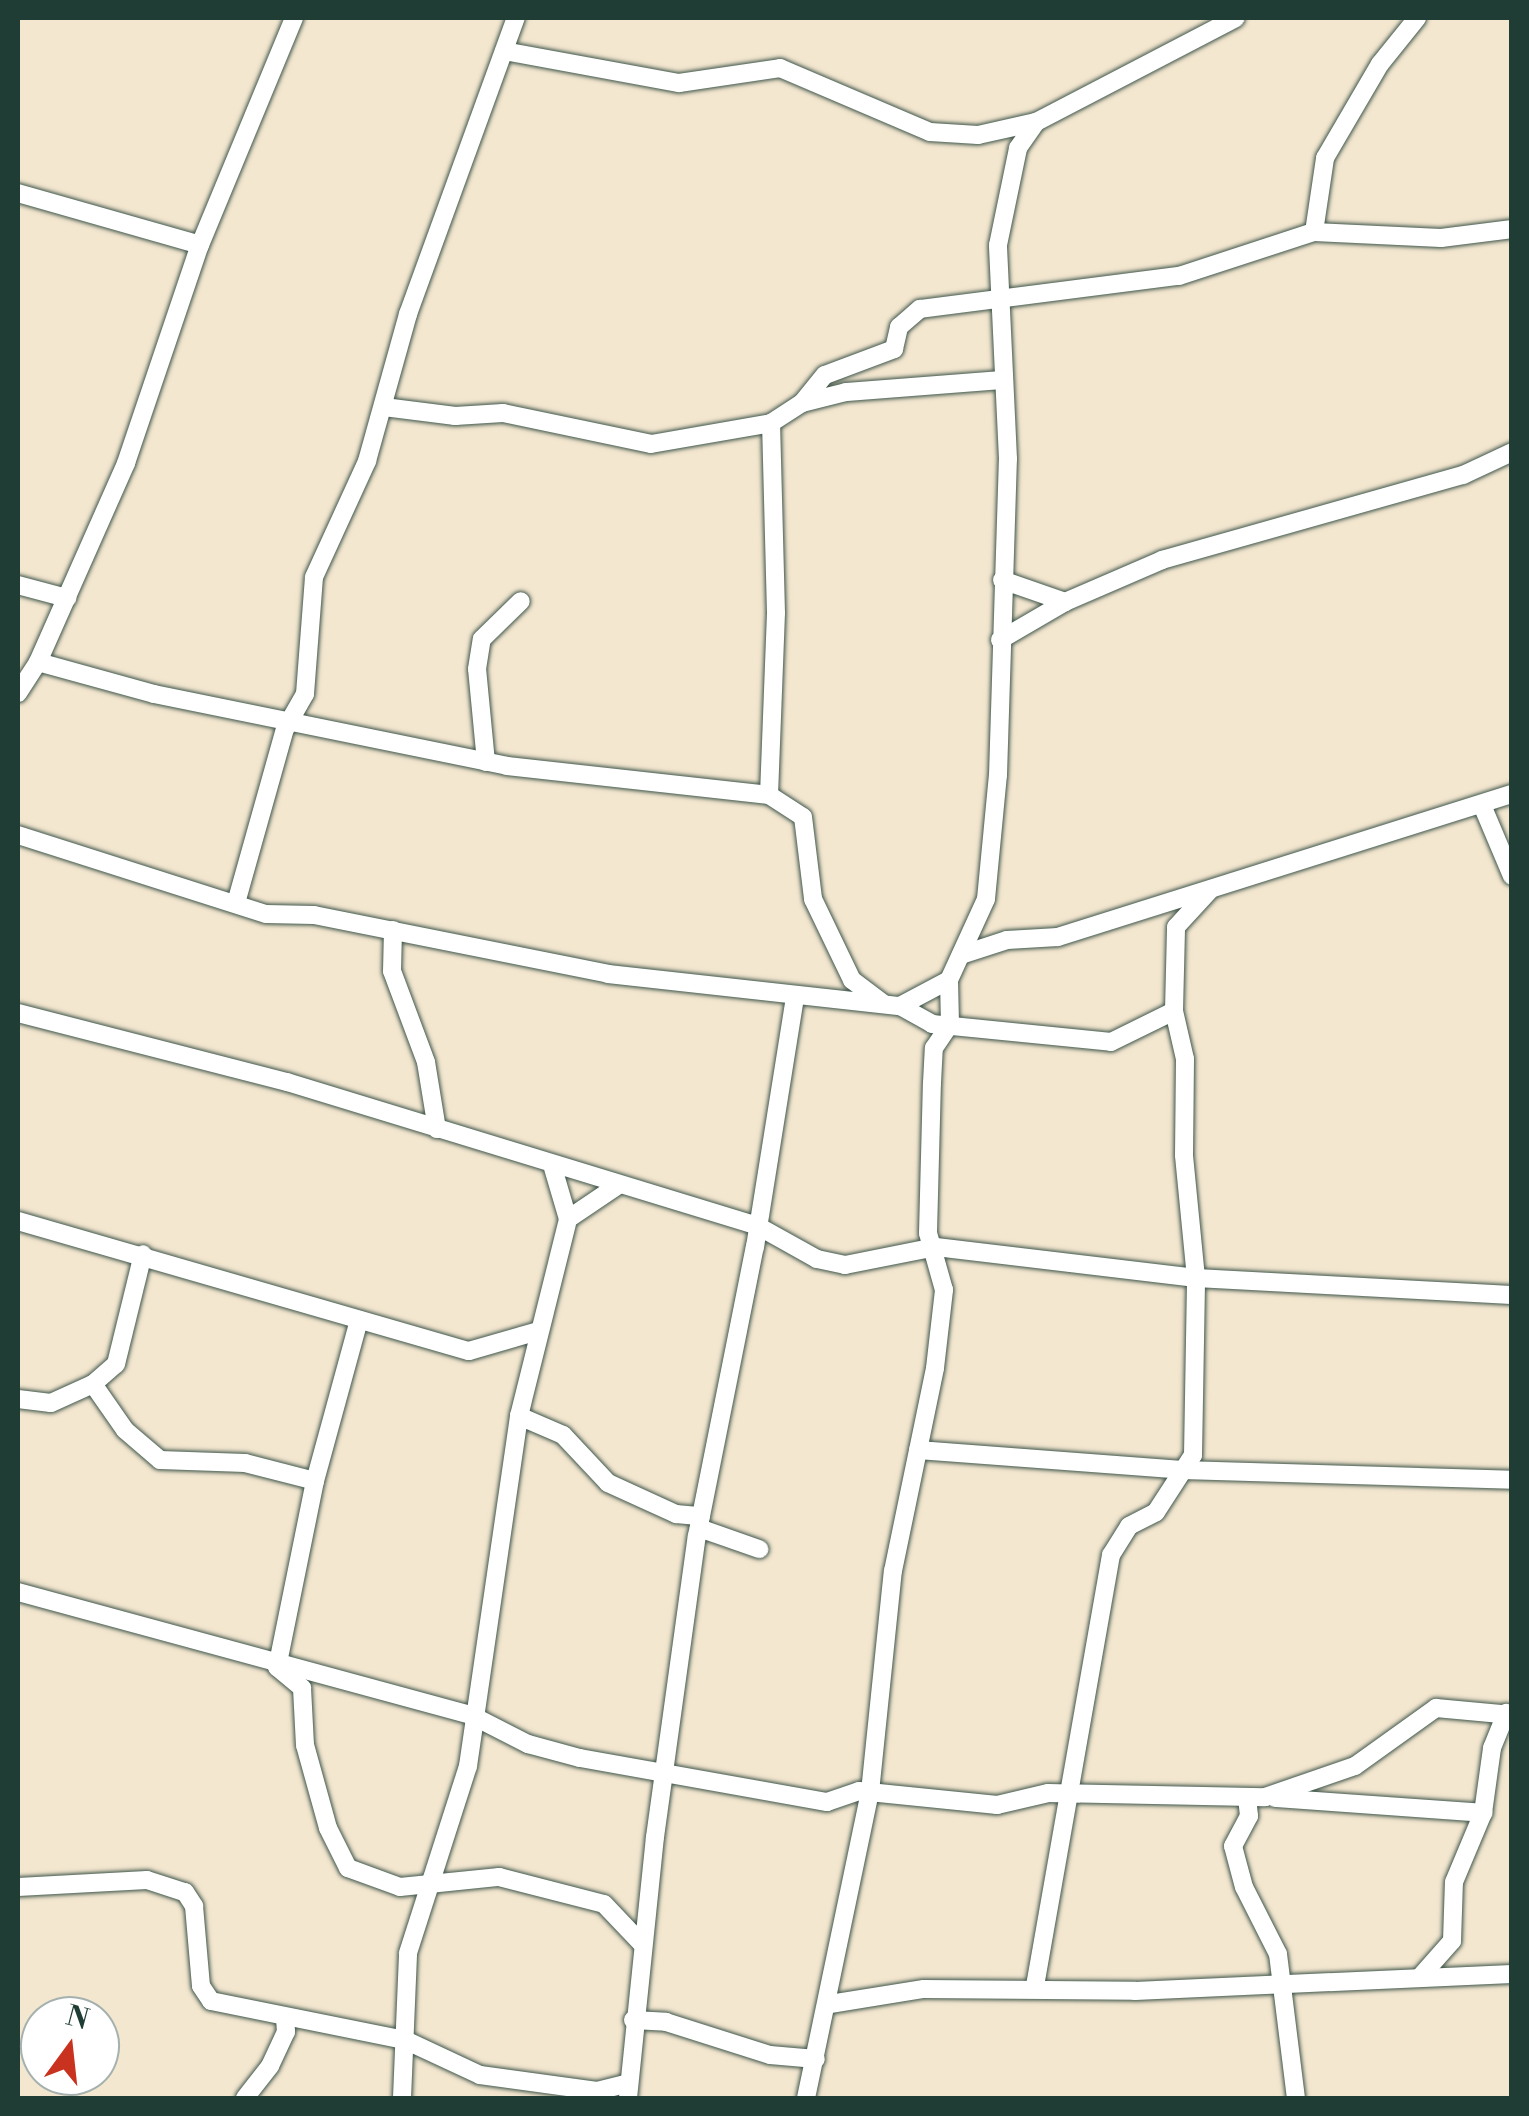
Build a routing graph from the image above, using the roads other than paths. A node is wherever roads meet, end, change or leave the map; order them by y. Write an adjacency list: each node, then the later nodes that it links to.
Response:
1 (294, 18): 10 (street)
2 (516, 18): 5 (street)
3 (1417, 18): 9 (street)
4 (1225, 19): 6 (street)
5 (504, 51): 6 (street); 14 (street)
6 (1036, 122): 11 (street)
7 (18, 193): 10 (street)
8 (1512, 229): 9 (street)
9 (1314, 232): 11 (street)
10 (200, 246): 19 (street)
11 (999, 301): 12 (street); 13 (street)
12 (1002, 380): 13 (street); 17 (street)
13 (802, 402): 15 (street)
14 (384, 408): 15 (street); 25 (street)
15 (771, 423): 28 (street)
16 (1512, 452): 21 (street)
17 (1002, 580): 21 (street); 22 (street)
18 (18, 586): 19 (street)
19 (67, 598): 23 (street)
20 (520, 600): 26 (street)
21 (1065, 602): 22 (street)
22 (1000, 640): 37 (street)
23 (38, 662): 24 (street); 25 (street)
24 (18, 693)
25 (288, 722): 26 (street); 33 (street)
26 (486, 762): 28 (street)
27 (1512, 794): 29 (street)
28 (769, 795): 40 (street)
29 (1482, 804): 31 (street); 32 (street)
30 (18, 836): 33 (street)
31 (1512, 876)
32 (1210, 890): 34 (street); 35 (street)
33 (236, 902): 36 (street)
34 (1148, 909): 35 (street); 37 (street)
35 (1176, 926): 41 (street)
36 (393, 930): 39 (street); 44 (street)
37 (962, 955): 38 (street)
38 (949, 980): 40 (street); 43 (street)
39 (795, 998): 40 (street); 49 (street)
40 (892, 1005): 43 (street)
41 (1174, 1011): 43 (street); 52 (street)
42 (18, 1013): 44 (street)
43 (950, 1024): 50 (street)
44 (437, 1129): 45 (street)
45 (553, 1168): 46 (street); 47 (street)
46 (616, 1186): 47 (street); 49 (street)
47 (568, 1219): 55 (street)
48 (18, 1220): 51 (street)
49 (756, 1225): 50 (street); 63 (street)
50 (936, 1247): 52 (street); 59 (street)
51 (144, 1254): 54 (street); 56 (street)
52 (1196, 1278): 53 (street); 60 (street)
53 (1512, 1295)
54 (360, 1320): 55 (street); 62 (street)
55 (535, 1332): 58 (street)
56 (93, 1384): 57 (street); 62 (street)
57 (18, 1399)
58 (519, 1416): 63 (street); 68 (street)
59 (918, 1450): 60 (street); 70 (street)
60 (1182, 1470): 61 (street); 72 (street)
61 (1512, 1480)
62 (314, 1481): 66 (street)
63 (700, 1522): 64 (street); 69 (street)
64 (758, 1549)
65 (18, 1592): 66 (street)
66 (276, 1666): 68 (street); 74 (street)
67 (1509, 1714): 71 (street); 73 (street)
68 (474, 1716): 69 (street); 74 (street)
69 (666, 1776): 70 (street); 76 (street)
70 (870, 1792): 72 (street); 81 (street)
71 (1256, 1797): 72 (street); 73 (street); 80 (street)
72 (1071, 1798): 79 (street)
73 (1484, 1813): 78 (street)
74 (434, 1884): 76 (street); 84 (street)
75 (18, 1886): 82 (street)
76 (642, 1944): 83 (street)
77 (1512, 1974): 78 (street)
78 (1421, 1976): 80 (street)
79 (1034, 1986): 80 (street); 81 (street)
80 (1280, 1986): 90 (street)
81 (830, 2004): 85 (street)
82 (286, 2017): 84 (street); 87 (street)
83 (633, 2020): 85 (street); 86 (street)
84 (405, 2040): 86 (street); 88 (street)
85 (816, 2058): 89 (street)
86 (628, 2091)
87 (245, 2098)
88 (402, 2098)
89 (806, 2098)
90 (1296, 2098)

